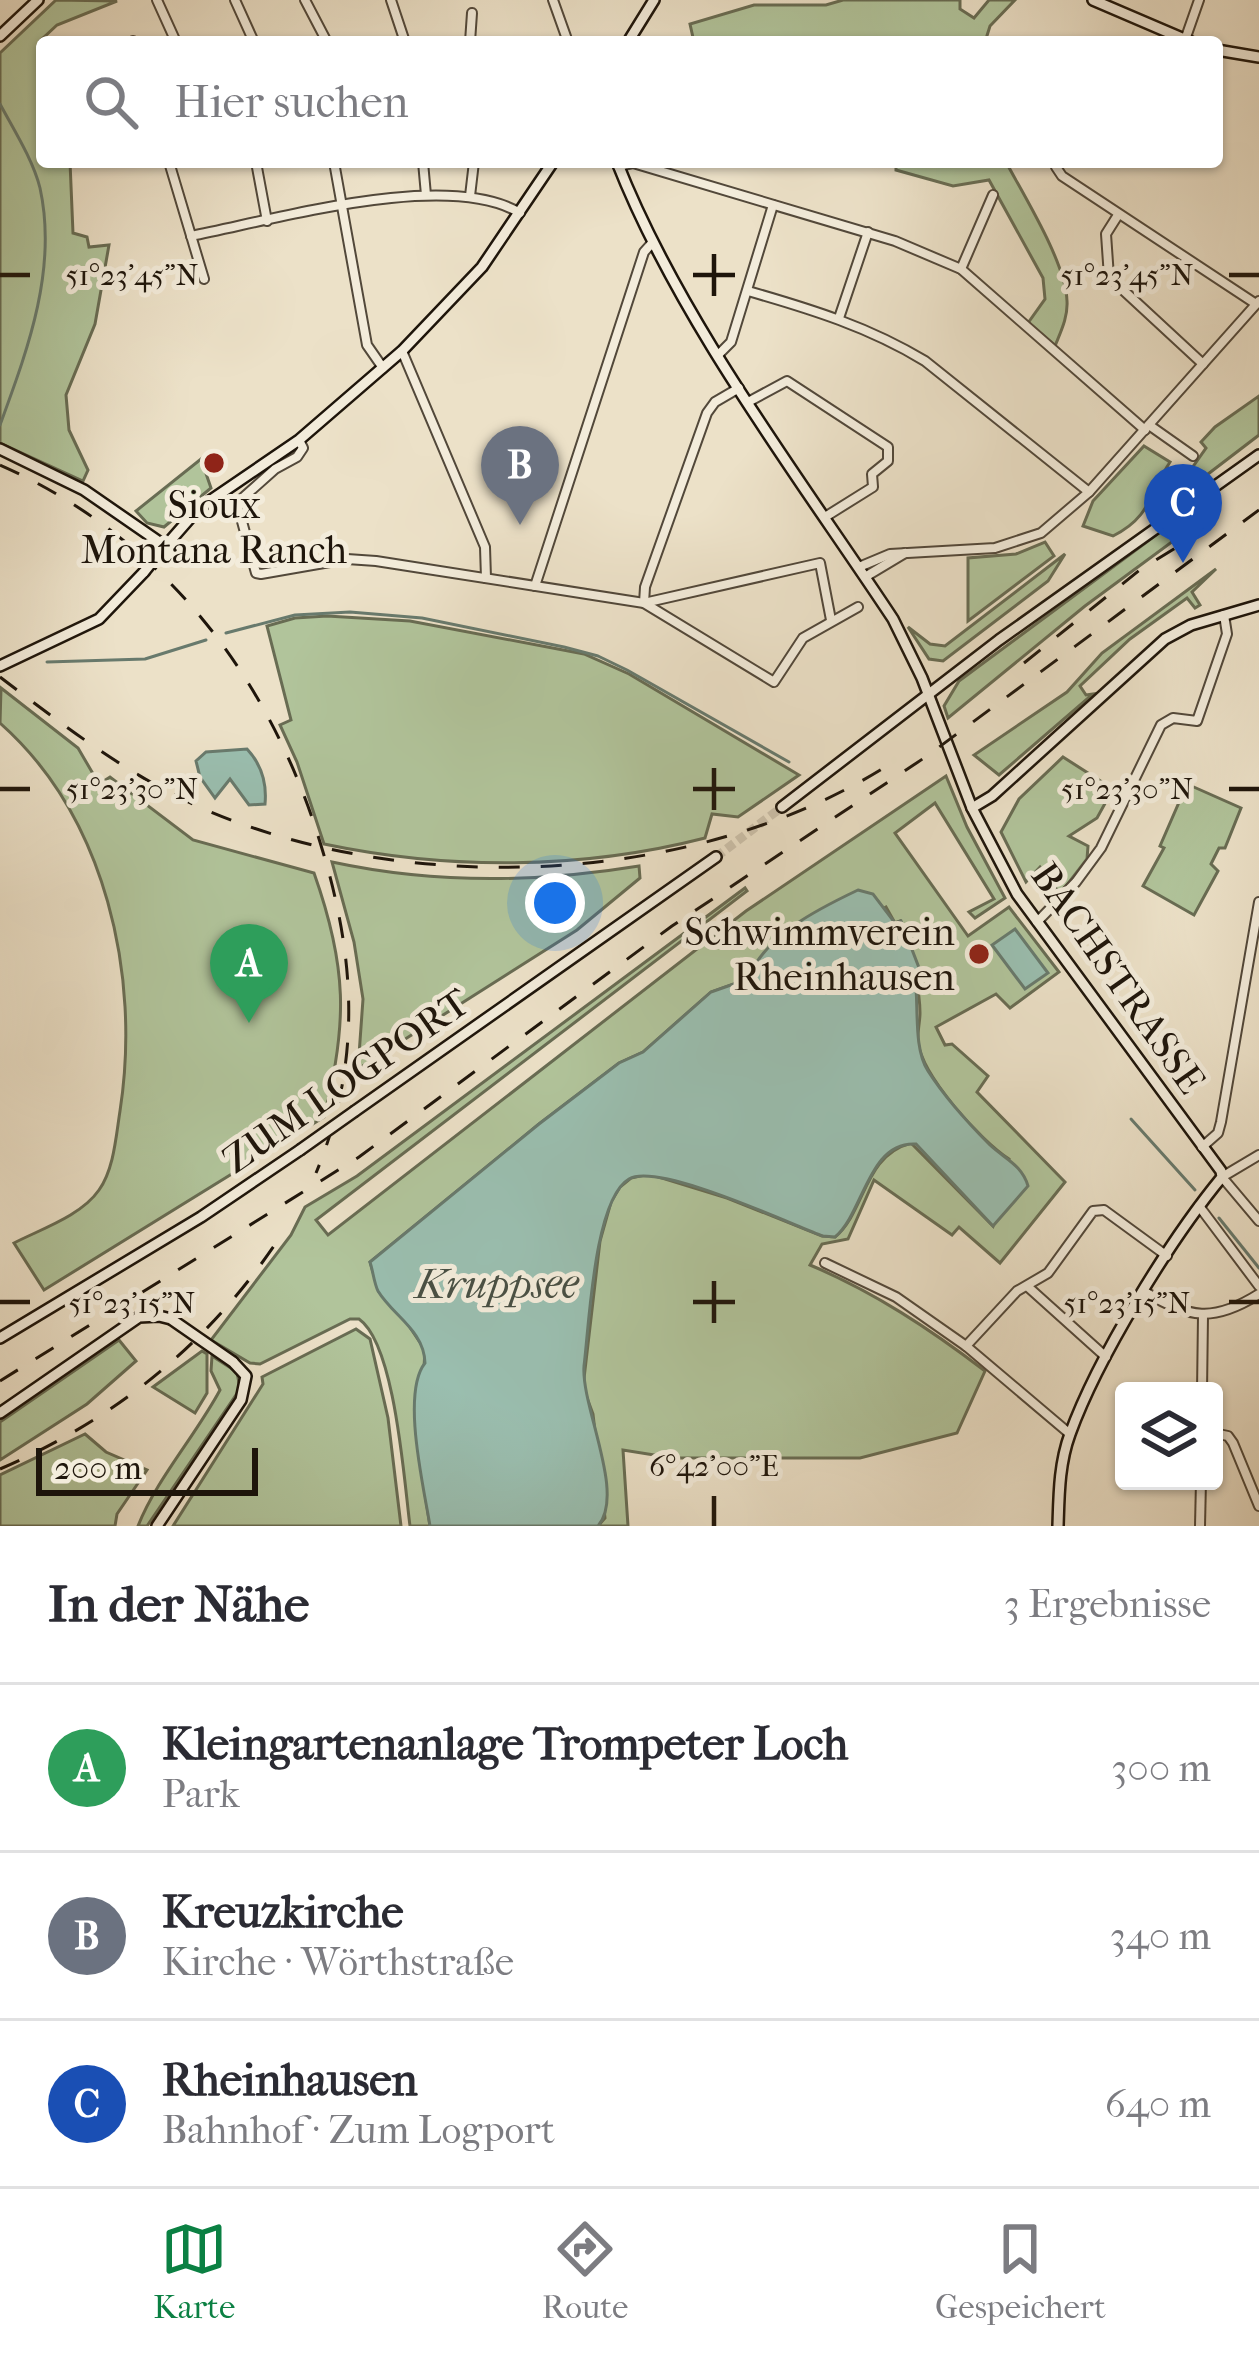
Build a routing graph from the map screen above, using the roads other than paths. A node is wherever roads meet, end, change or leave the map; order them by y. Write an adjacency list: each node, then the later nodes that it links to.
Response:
1 (38, 0): 11 (street)
2 (158, 0): 12 (street)
3 (235, 0): 13 (street)
4 (305, 0): 14 (street)
5 (391, 0): 15 (street)
6 (554, 0): 17 (street)
7 (654, 0): 18 (street)
8 (1094, 0): 19 (street)
9 (1199, 0): 20 (street)
10 (472, 13): 16 (street)
11 (0, 36)
12 (173, 36)
13 (251, 36)
14 (324, 36)
15 (403, 36)
16 (470, 36)
17 (566, 36)
18 (632, 36)
19 (1177, 36)
20 (1189, 36)
21 (1223, 51): 22 (street)
22 (1258, 56)
23 (171, 168): 41 (street)
24 (257, 168): 39 (street)
25 (335, 168): 36 (street)
26 (424, 168): 32 (street)
27 (473, 168): 34 (street)
28 (549, 168): 37 (street)
29 (619, 168): 42 (street, BACHSTRASSE)
30 (649, 168): 35 (street)
31 (1057, 168): 38 (street)
32 (427, 195): 34 (street); 36 (street)
33 (993, 195): 43 (street)
34 (470, 196): 37 (street)
35 (773, 206): 40 (street); 45 (street)
36 (341, 207): 39 (street); 51 (street)
37 (520, 213): 48 (street)
38 (1118, 215): 46 (street); 50 (street)
39 (267, 221): 41 (street)
40 (868, 232): 43 (street); 47 (street)
41 (191, 236): 44 (street)
42 (653, 242): 49 (street, BACHSTRASSE); 64 (street)
43 (961, 269): 54 (street)
44 (204, 279)
45 (748, 291): 47 (street); 49 (street)
46 (1258, 303): 50 (street)
47 (839, 318): 59 (street)
48 (402, 351): 51 (street); 63 (street)
49 (719, 354): 52 (street, BACHSTRASSE)
50 (1203, 364): 54 (street)
51 (383, 368): 55 (street)
52 (740, 387): 53 (street, BACHSTRASSE); 65 (street)
53 (750, 401): 60 (street, BACHSTRASSE); 60 (street)
54 (1147, 428): 57 (street); 59 (street)
55 (299, 440): 61 (street); 63 (street)
56 (0, 449): 61 (street)
57 (1193, 455)
58 (1259, 455): 71 (street)
59 (1089, 493): 62 (street)
60 (825, 517): 62 (street, BACHSTRASSE)
61 (165, 545): 70 (street, bridge)
62 (862, 572): 71 (street, BACHSTRASSE)
63 (486, 578): 64 (street)
64 (535, 586): 65 (street)
65 (644, 603): 69 (street); 69 (street)
66 (1259, 604): 68 (street)
67 (858, 608): 69 (street)
68 (1224, 615): 73 (street); 76 (street)
69 (831, 620)
70 (0, 667)
71 (929, 694): 72 (street); 73 (street, BACHSTRASSE)
72 (782, 807)
73 (972, 808): 76 (street, BACHSTRASSE)
74 (716, 857): 88 (street, ZUM LOGPORT, bridge)
75 (1259, 902): 77 (street)
76 (1037, 922): 77 (street, BACHSTRASSE)
77 (1202, 1147): 79 (street, BACHSTRASSE)
78 (1259, 1155): 79 (street)
79 (1222, 1177): 80 (street); 81 (street)
80 (1199, 1206): 82 (street); 85 (street)
81 (1259, 1221)
82 (1167, 1256): 84 (street); 86 (street)
83 (825, 1263): 89 (street)
84 (1027, 1286): 89 (street); 90 (street)
85 (1259, 1290): 87 (street)
86 (1145, 1292): 87 (street); 90 (street)
87 (1203, 1316): 91 (street)
88 (0, 1338)
89 (966, 1346): 93 (street)
90 (1107, 1357): 93 (street)
91 (1202, 1382)
92 (0, 1413): 97 (street, bridge)
93 (1070, 1433): 98 (street)
94 (1223, 1435): 96 (street)
95 (1201, 1490): 99 (street)
96 (1259, 1506)
97 (157, 1526)
98 (1058, 1526)
99 (1200, 1526)

